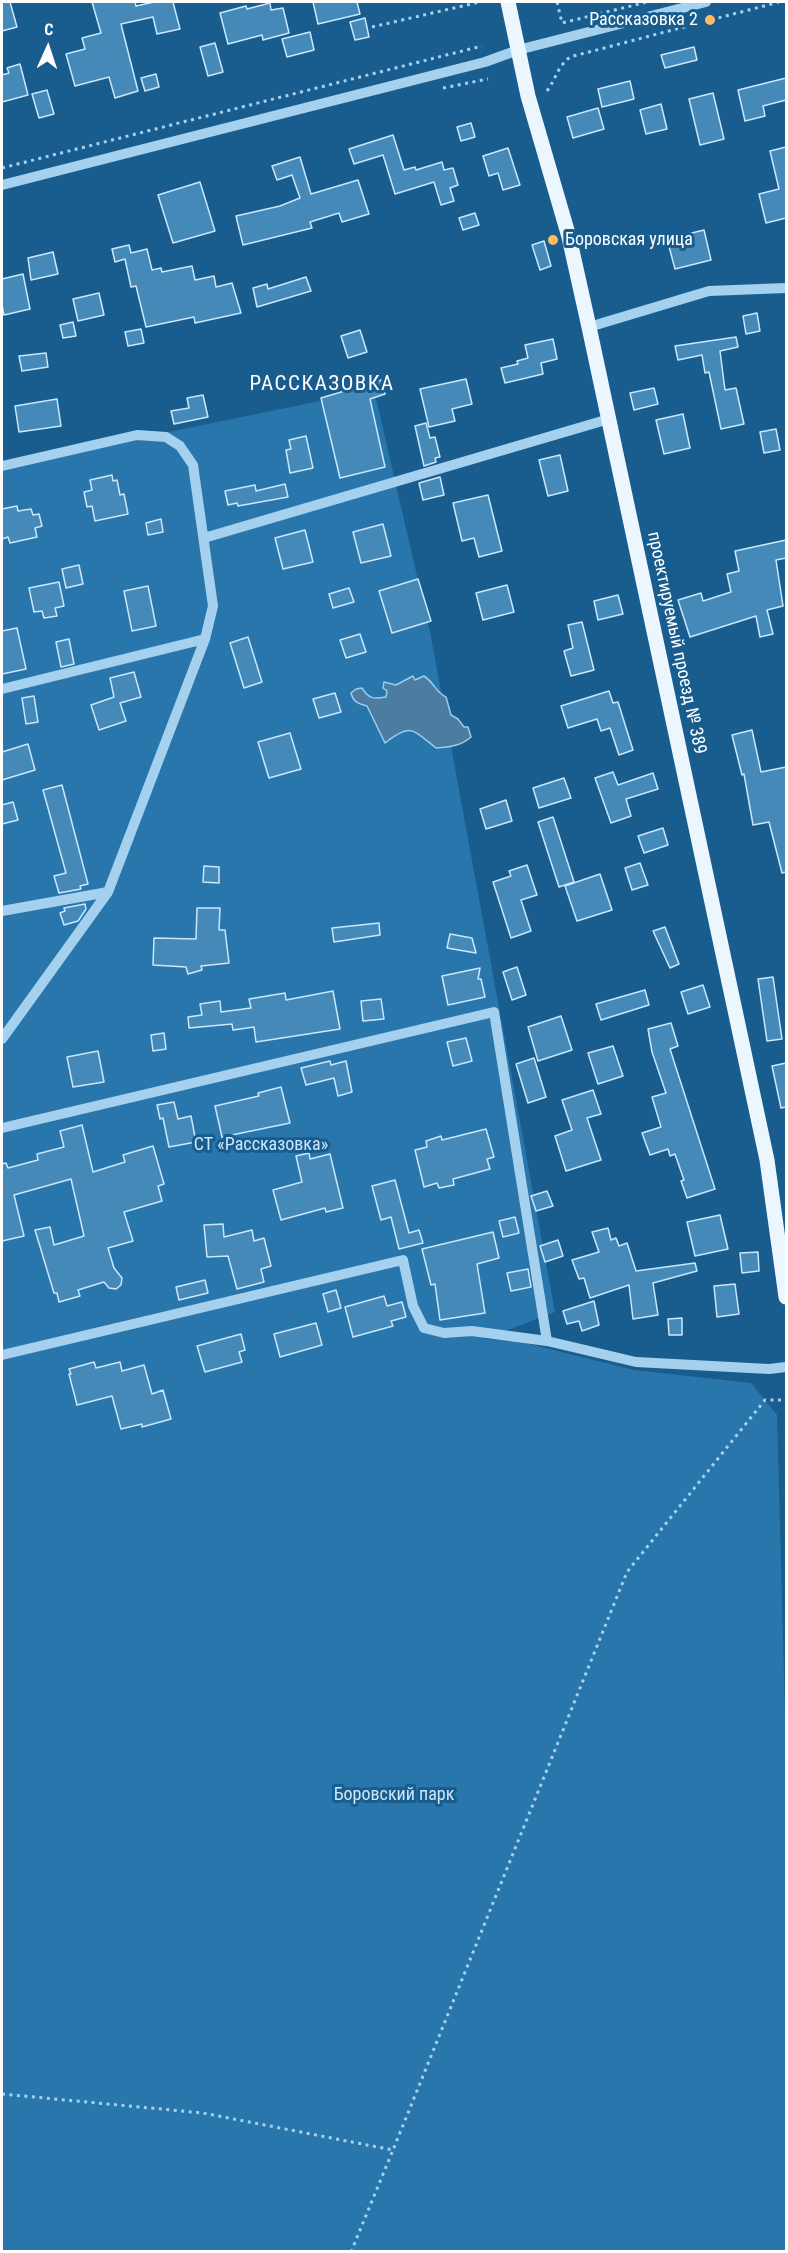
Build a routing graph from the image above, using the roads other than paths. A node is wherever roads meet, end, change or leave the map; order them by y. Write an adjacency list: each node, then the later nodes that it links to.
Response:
1 (508, 2): 3 (main road, проектируемый проезд № 389)
2 (706, 2): 3 (street)
3 (518, 50): 4 (street); 6 (main road, проектируемый проезд № 389)
4 (2, 185)
5 (786, 288): 6 (street)
6 (589, 327): 7 (main road, проектируемый проезд № 389)
7 (609, 419): 9 (street); 16 (main road, проектируемый проезд № 389)
8 (2, 466): 9 (street)
9 (204, 538): 10 (street)
10 (205, 639): 11 (street); 12 (street)
11 (2, 689)
12 (108, 892): 13 (street); 14 (street)
13 (2, 912)
14 (2, 1039)
15 (2, 1128): 17 (street)
16 (786, 1297)
17 (547, 1341): 18 (street); 19 (street)
18 (2, 1355)
19 (786, 1367)

